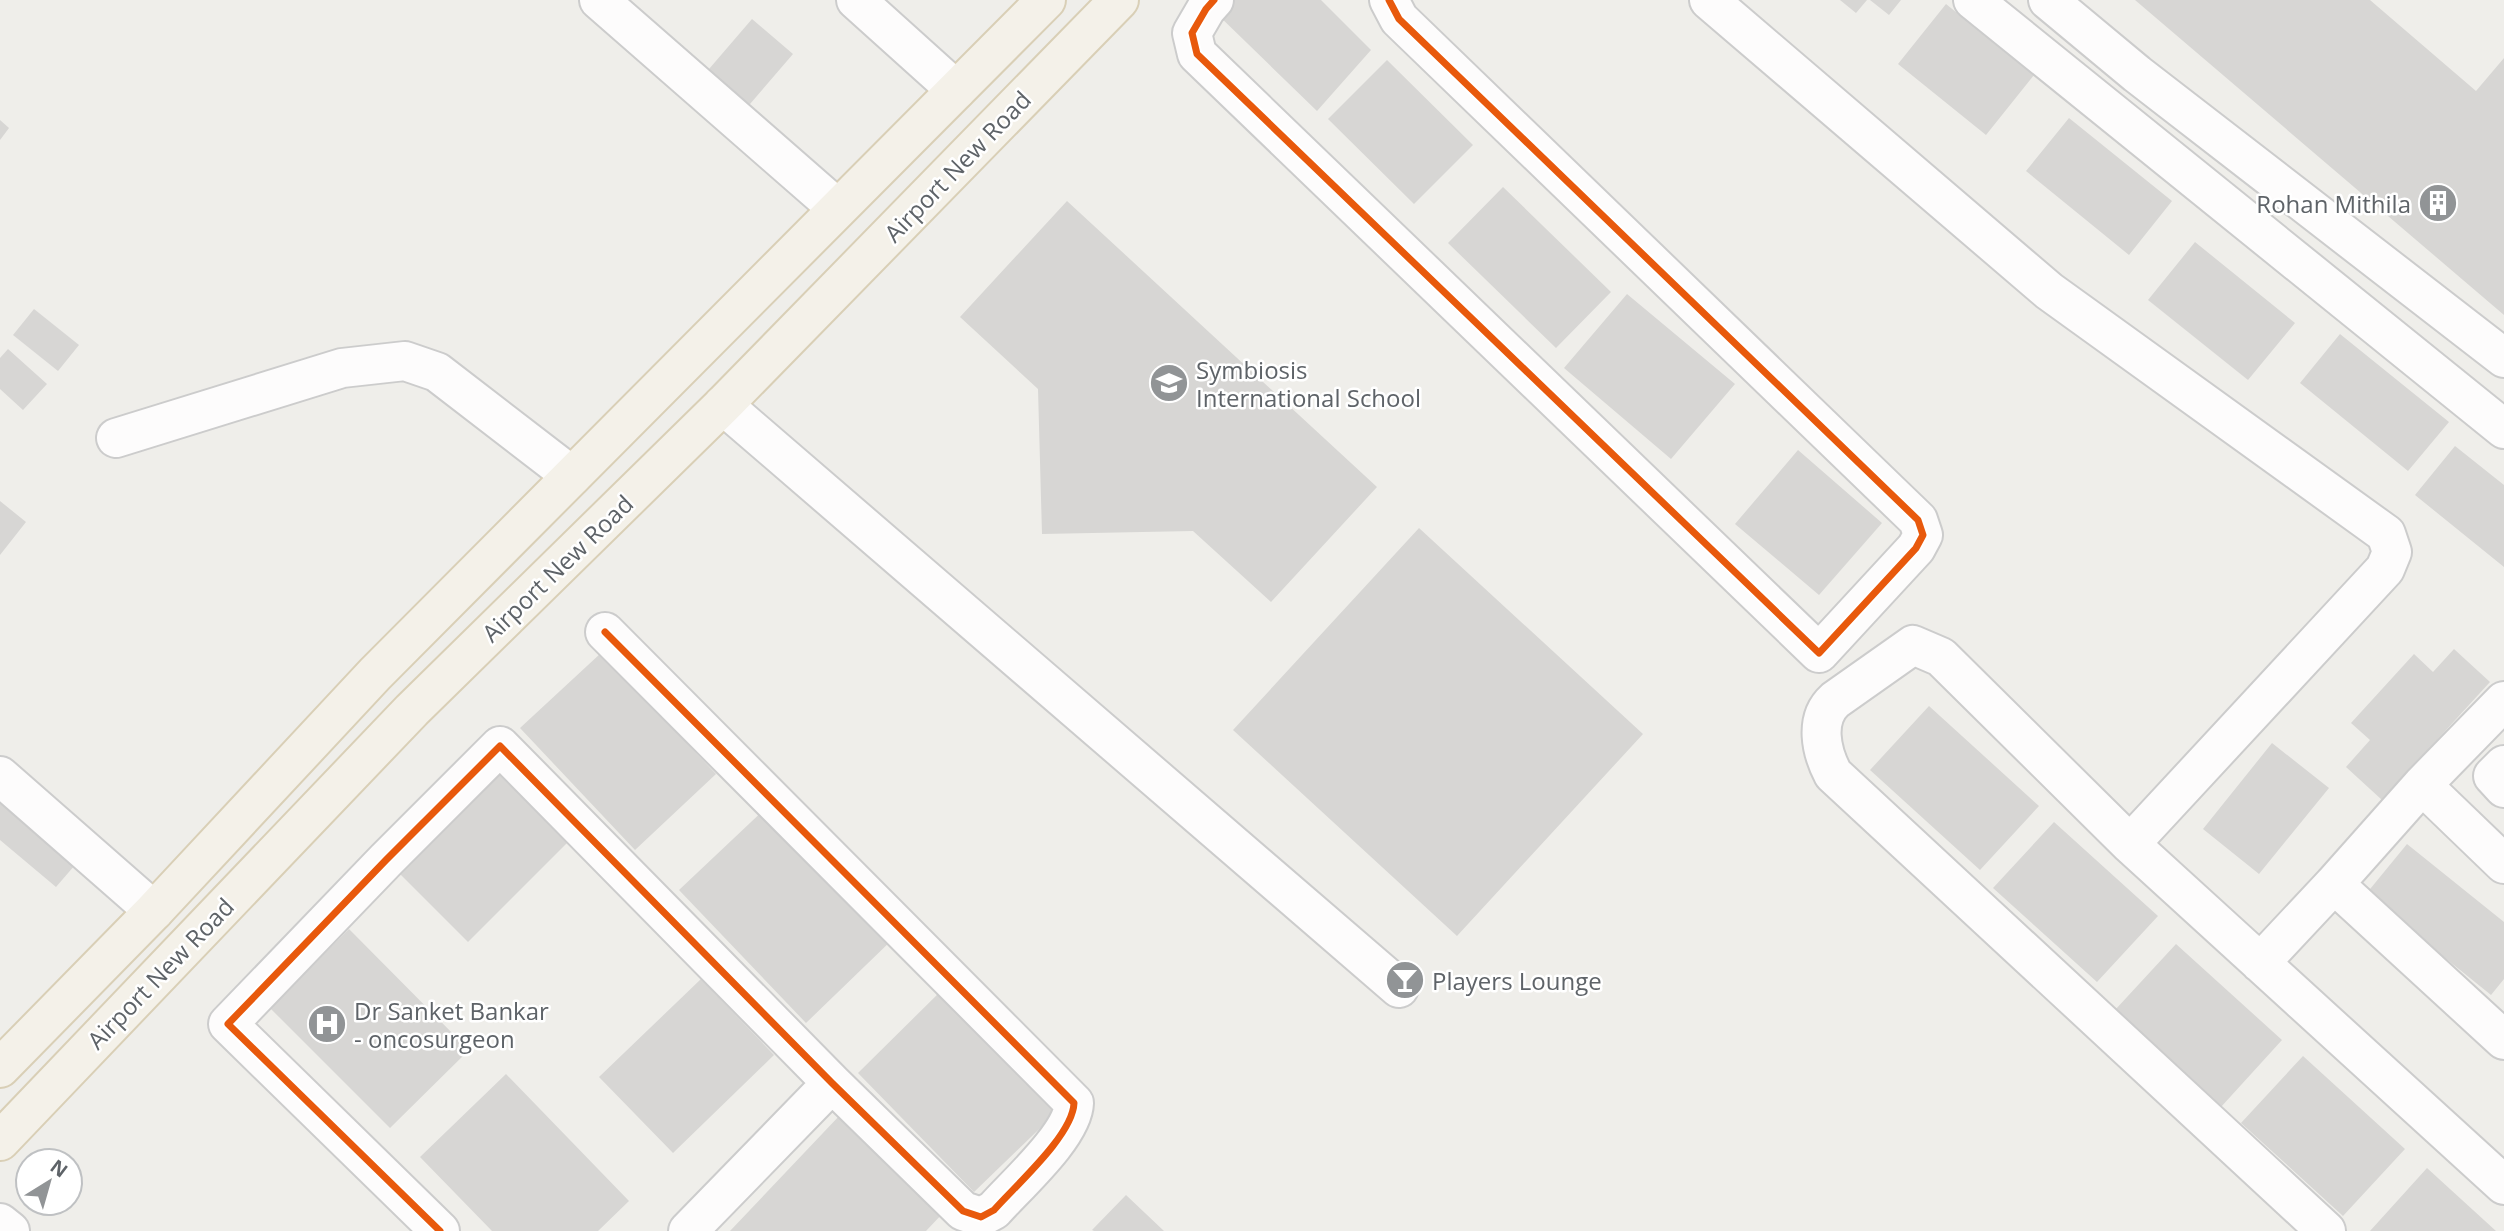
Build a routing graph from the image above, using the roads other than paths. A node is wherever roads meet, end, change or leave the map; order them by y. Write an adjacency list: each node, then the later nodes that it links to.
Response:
1 (599, 0): 11 (street)
2 (856, 0): 10 (street)
3 (1046, 0): 10 (main road, Airport New Road)
4 (1119, 0): 13 (main road, Airport New Road)
5 (1214, 0): 18 (street)
6 (1389, 0): 18 (street)
7 (1709, 0): 25 (street)
8 (1973, 0): 14 (street)
9 (2048, 0): 12 (street)
10 (956, 90): 11 (main road, Airport New Road)
11 (837, 208): 16 (main road, Airport New Road)
12 (2504, 358)
13 (723, 405): 30 (street); 34 (main road, Airport New Road)
14 (2504, 429)
15 (116, 438): 16 (street)
16 (572, 476): 28 (main road, Airport New Road)
17 (605, 632): 36 (street)
18 (1819, 653): 19 (street)
19 (1835, 699): 25 (street); 41 (street)
20 (2504, 701): 23 (street)
21 (2504, 765): 24 (street)
22 (0, 776): 28 (street)
23 (2422, 785): 26 (street); 27 (street)
24 (2504, 788)
25 (2130, 844): 29 (street)
26 (2504, 864)
27 (2334, 884): 29 (street); 31 (street)
28 (154, 911): 32 (main road, Airport New Road)
29 (2260, 962): 35 (street)
30 (1399, 988)
31 (2504, 1040)
32 (0, 1069)
33 (832, 1083): 36 (street); 39 (street); 40 (street)
34 (0, 1141)
35 (2504, 1185)
36 (953, 1221)
37 (0, 1223): 38 (street)
38 (10, 1231)
39 (440, 1231)
40 (688, 1231)
41 (2326, 1231)

